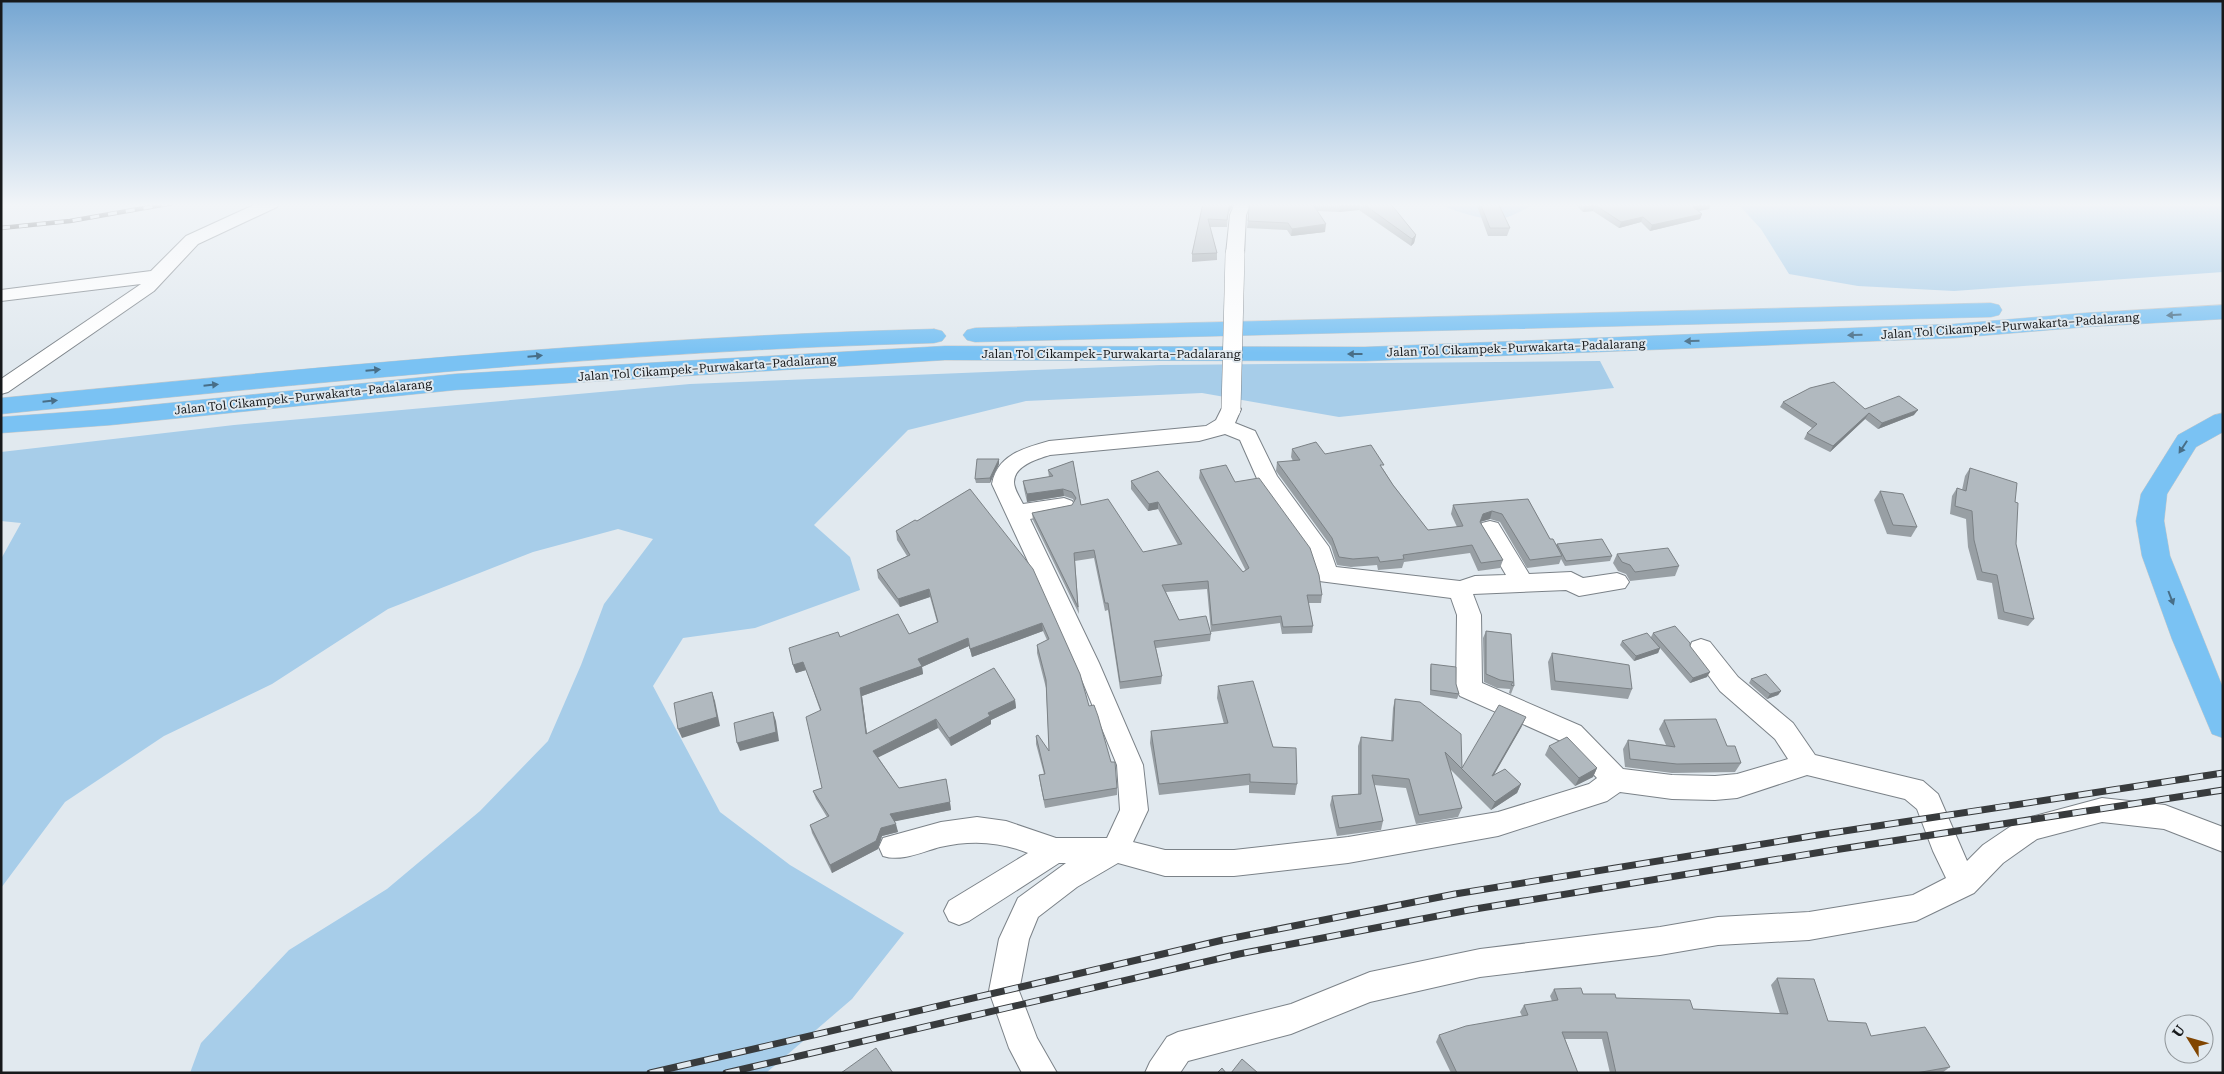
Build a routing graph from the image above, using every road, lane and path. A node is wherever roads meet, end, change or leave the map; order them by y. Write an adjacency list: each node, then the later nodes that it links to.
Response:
1 (179, 253): 3 (street)
2 (1235, 253): 9 (street, bridge)
3 (151, 282): 5 (street); 7 (street)
4 (2223, 294): 8 (highway, Jalan Tol Cikampek–Purwakarta–Padalarang, one-way to 4)
5 (1, 296)
6 (2223, 312): 11 (highway, Jalan Tol Cikampek–Purwakarta–Padalarang, one-way to 11)
7 (1, 388)
8 (1, 406)
9 (1227, 417): 13 (street); 17 (street)
10 (2223, 421): 19 (highway, one-way to 19)
11 (1, 425)
12 (1064, 506): 13 (street)
13 (1016, 512): 24 (street)
14 (1490, 529): 16 (street)
15 (1617, 582): 16 (street)
16 (1524, 584): 17 (street)
17 (1460, 590): 21 (street)
18 (1701, 649): 20 (street)
19 (2223, 725)
20 (1806, 764): 21 (street); 26 (street)
21 (1616, 780): 24 (street)
22 (2223, 840): 26 (street)
23 (893, 847): 25 (street)
24 (1115, 850): 25 (street); 28 (street)
25 (1055, 851): 27 (street)
26 (1964, 884): 29 (street)
27 (959, 911)
28 (1041, 1073)
29 (1161, 1073)

